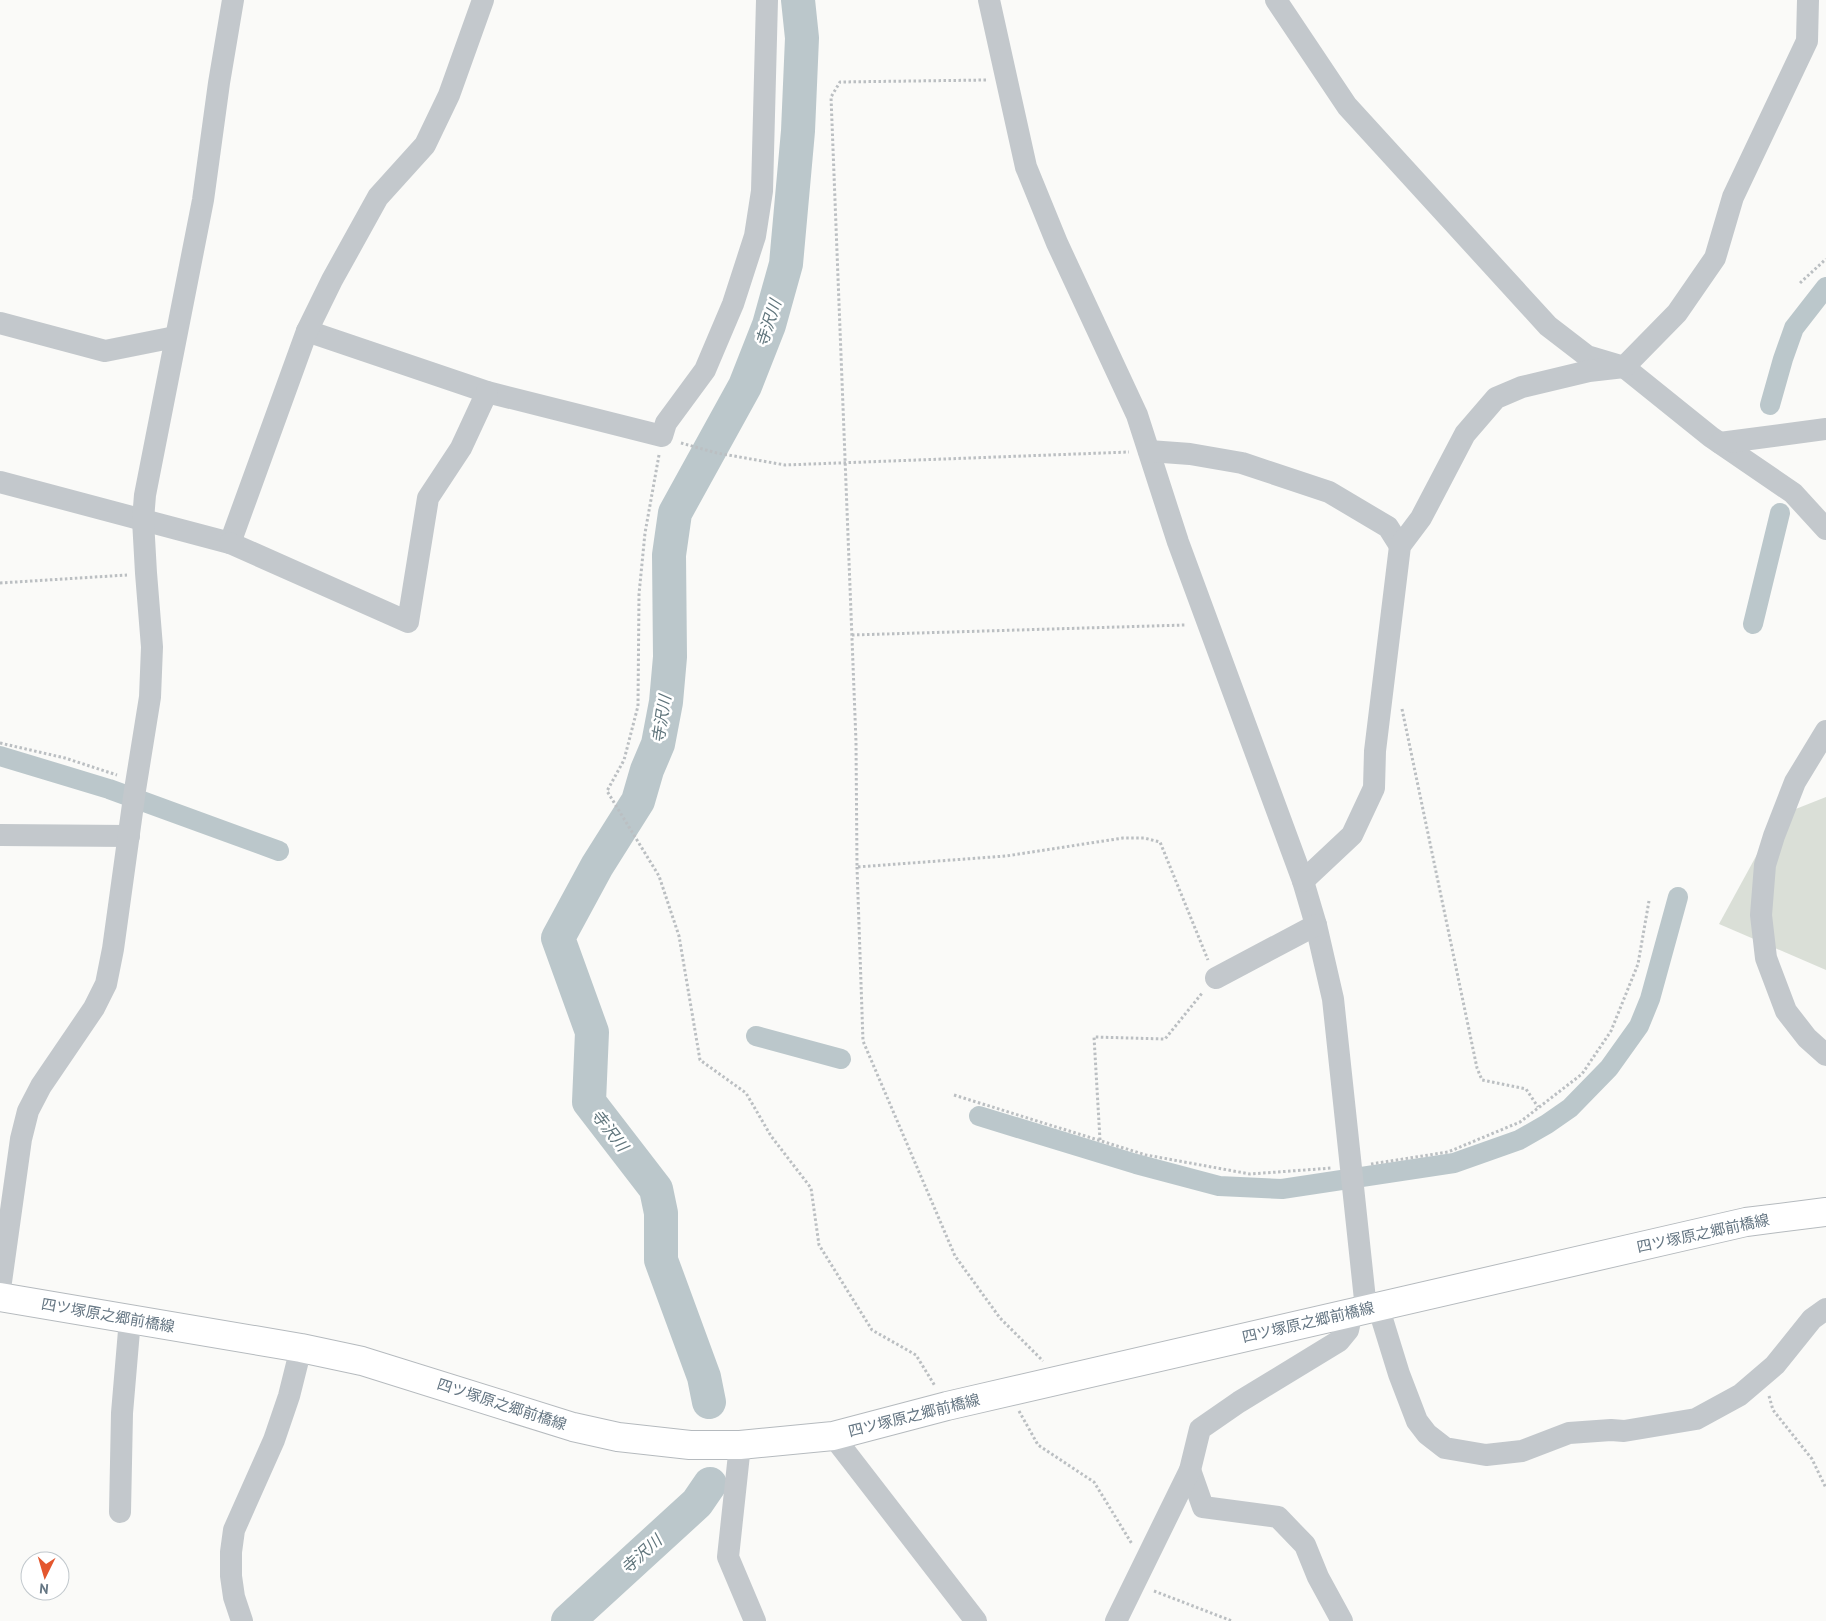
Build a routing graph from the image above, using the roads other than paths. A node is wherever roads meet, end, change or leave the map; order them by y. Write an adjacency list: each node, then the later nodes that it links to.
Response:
1 (233, 0): 9 (street)
2 (483, 0): 8 (street)
3 (767, 0): 11 (street)
4 (989, 0): 14 (street)
5 (1276, 0): 10 (street)
6 (1808, 0): 10 (street)
7 (0, 323): 9 (street)
8 (307, 331): 11 (street); 18 (street)
9 (175, 337): 16 (street)
10 (1624, 367): 13 (street); 19 (street)
11 (487, 392): 18 (street)
12 (1826, 429): 13 (street)
13 (1720, 443): 17 (street)
14 (1149, 451): 19 (street); 23 (street)
15 (0, 482): 16 (street)
16 (143, 520): 18 (street); 22 (street)
17 (1826, 529)
18 (230, 542)
19 (1400, 546): 23 (street)
20 (1826, 731): 26 (street)
21 (0, 835): 22 (street)
22 (129, 836): 28 (street)
23 (1304, 881): 24 (street)
24 (1316, 925): 25 (street); 30 (street)
25 (1216, 978)
26 (1826, 1055)
27 (1826, 1212): 30 (main road, 四ツ塚原之郷前橋線)
28 (0, 1288)
29 (0, 1297): 32 (main road, 四ツ塚原之郷前橋線)
30 (1365, 1309): 31 (street); 34 (main road, 四ツ塚原之郷前橋線); 36 (street)
31 (1826, 1309)
32 (130, 1319): 33 (main road, 四ツ塚原之郷前橋線); 37 (street)
33 (301, 1348): 35 (main road, 四ツ塚原之郷前橋線); 38 (street)
34 (833, 1436): 35 (main road, 四ツ塚原之郷前橋線); 40 (street)
35 (740, 1446): 39 (street)
36 (1190, 1470): 41 (street); 42 (street)
37 (120, 1512)
38 (242, 1621)
39 (755, 1621)
40 (976, 1621)
41 (1116, 1621)
42 (1342, 1621)

